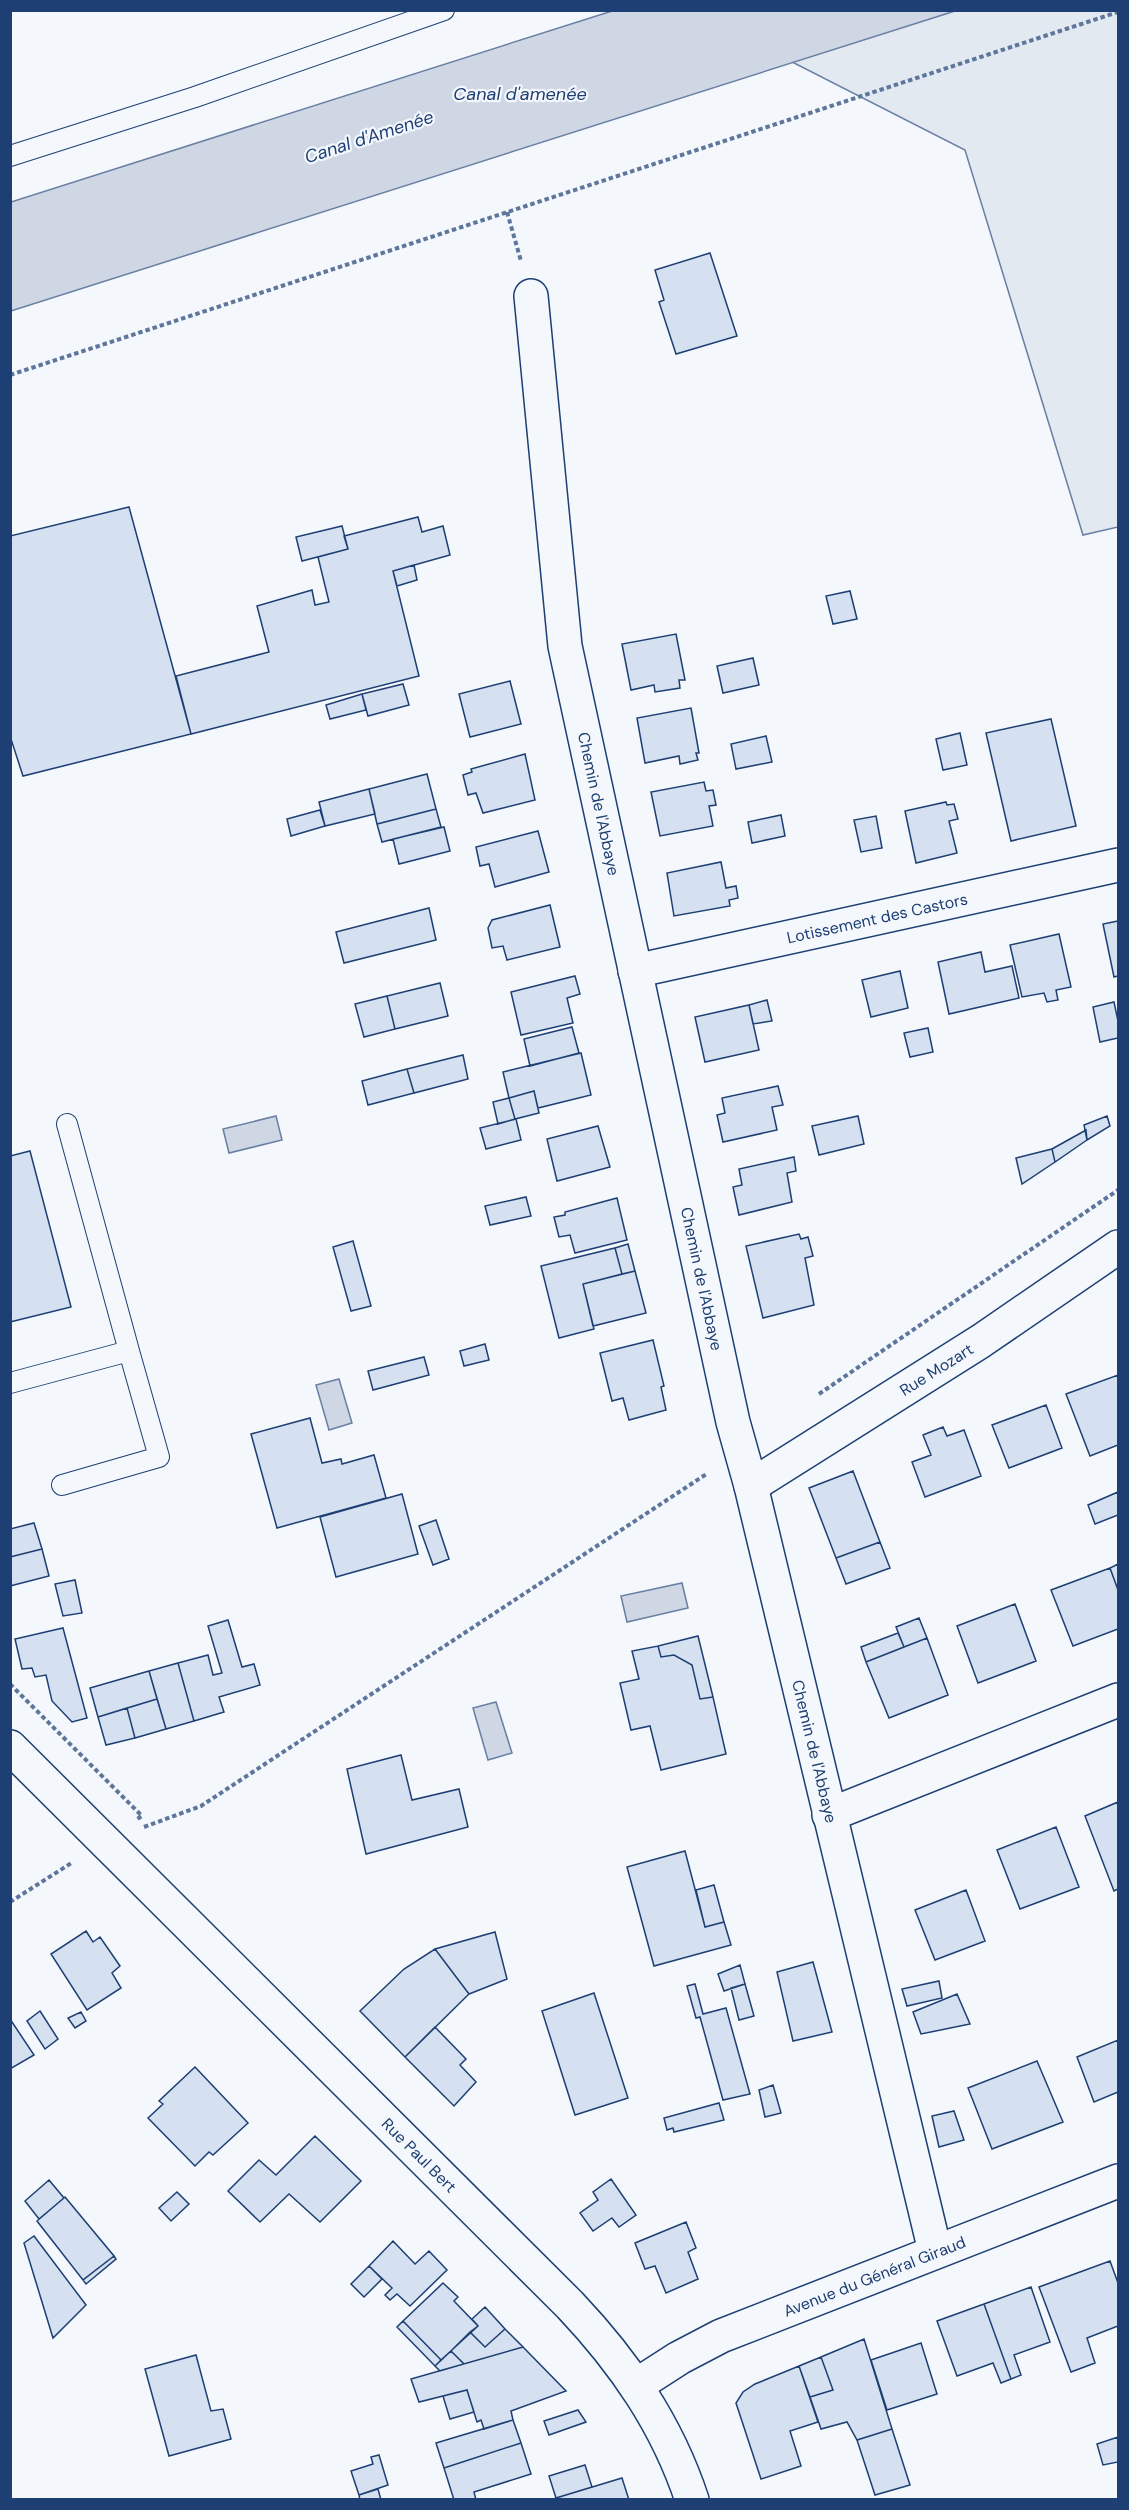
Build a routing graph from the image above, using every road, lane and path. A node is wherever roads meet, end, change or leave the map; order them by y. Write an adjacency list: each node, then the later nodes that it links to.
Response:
1 (444, 10): 3 (lane)
2 (1119, 12): 4 (path)
3 (10, 156)
4 (507, 212): 5 (path); 6 (path)
5 (531, 296): 8 (street, Chemin de l'Abbaye)
6 (10, 375)
7 (1119, 865): 8 (street, Lotissement des Castors)
8 (634, 971): 15 (street, Chemin de l'Abbaye)
9 (67, 1124): 12 (lane)
10 (1119, 1190): 14 (path)
11 (1119, 1247): 17 (street, Rue Mozart)
12 (129, 1351): 13 (lane); 16 (lane)
13 (10, 1383)
14 (816, 1396)
15 (741, 1451): 17 (street, Chemin de l'Abbaye); 23 (path)
16 (62, 1485)
17 (751, 1486): 21 (street, Chemin de l'Abbaye)
18 (10, 1684): 22 (path)
19 (1119, 1700): 21 (street)
20 (10, 1748): 23 (street, Rue Paul Bert)
21 (829, 1815): 27 (street, Chemin de l'Abbaye)
22 (142, 1816)
23 (104, 1841): 28 (street, Rue Paul Bert)
24 (69, 1864): 25 (path)
25 (10, 1902)
26 (1119, 2181): 27 (street, Avenue du Général Giraud)
27 (935, 2251): 28 (street, Avenue du Général Giraud)
28 (637, 2385): 29 (street, Rue Paul Bert)
29 (692, 2499)

